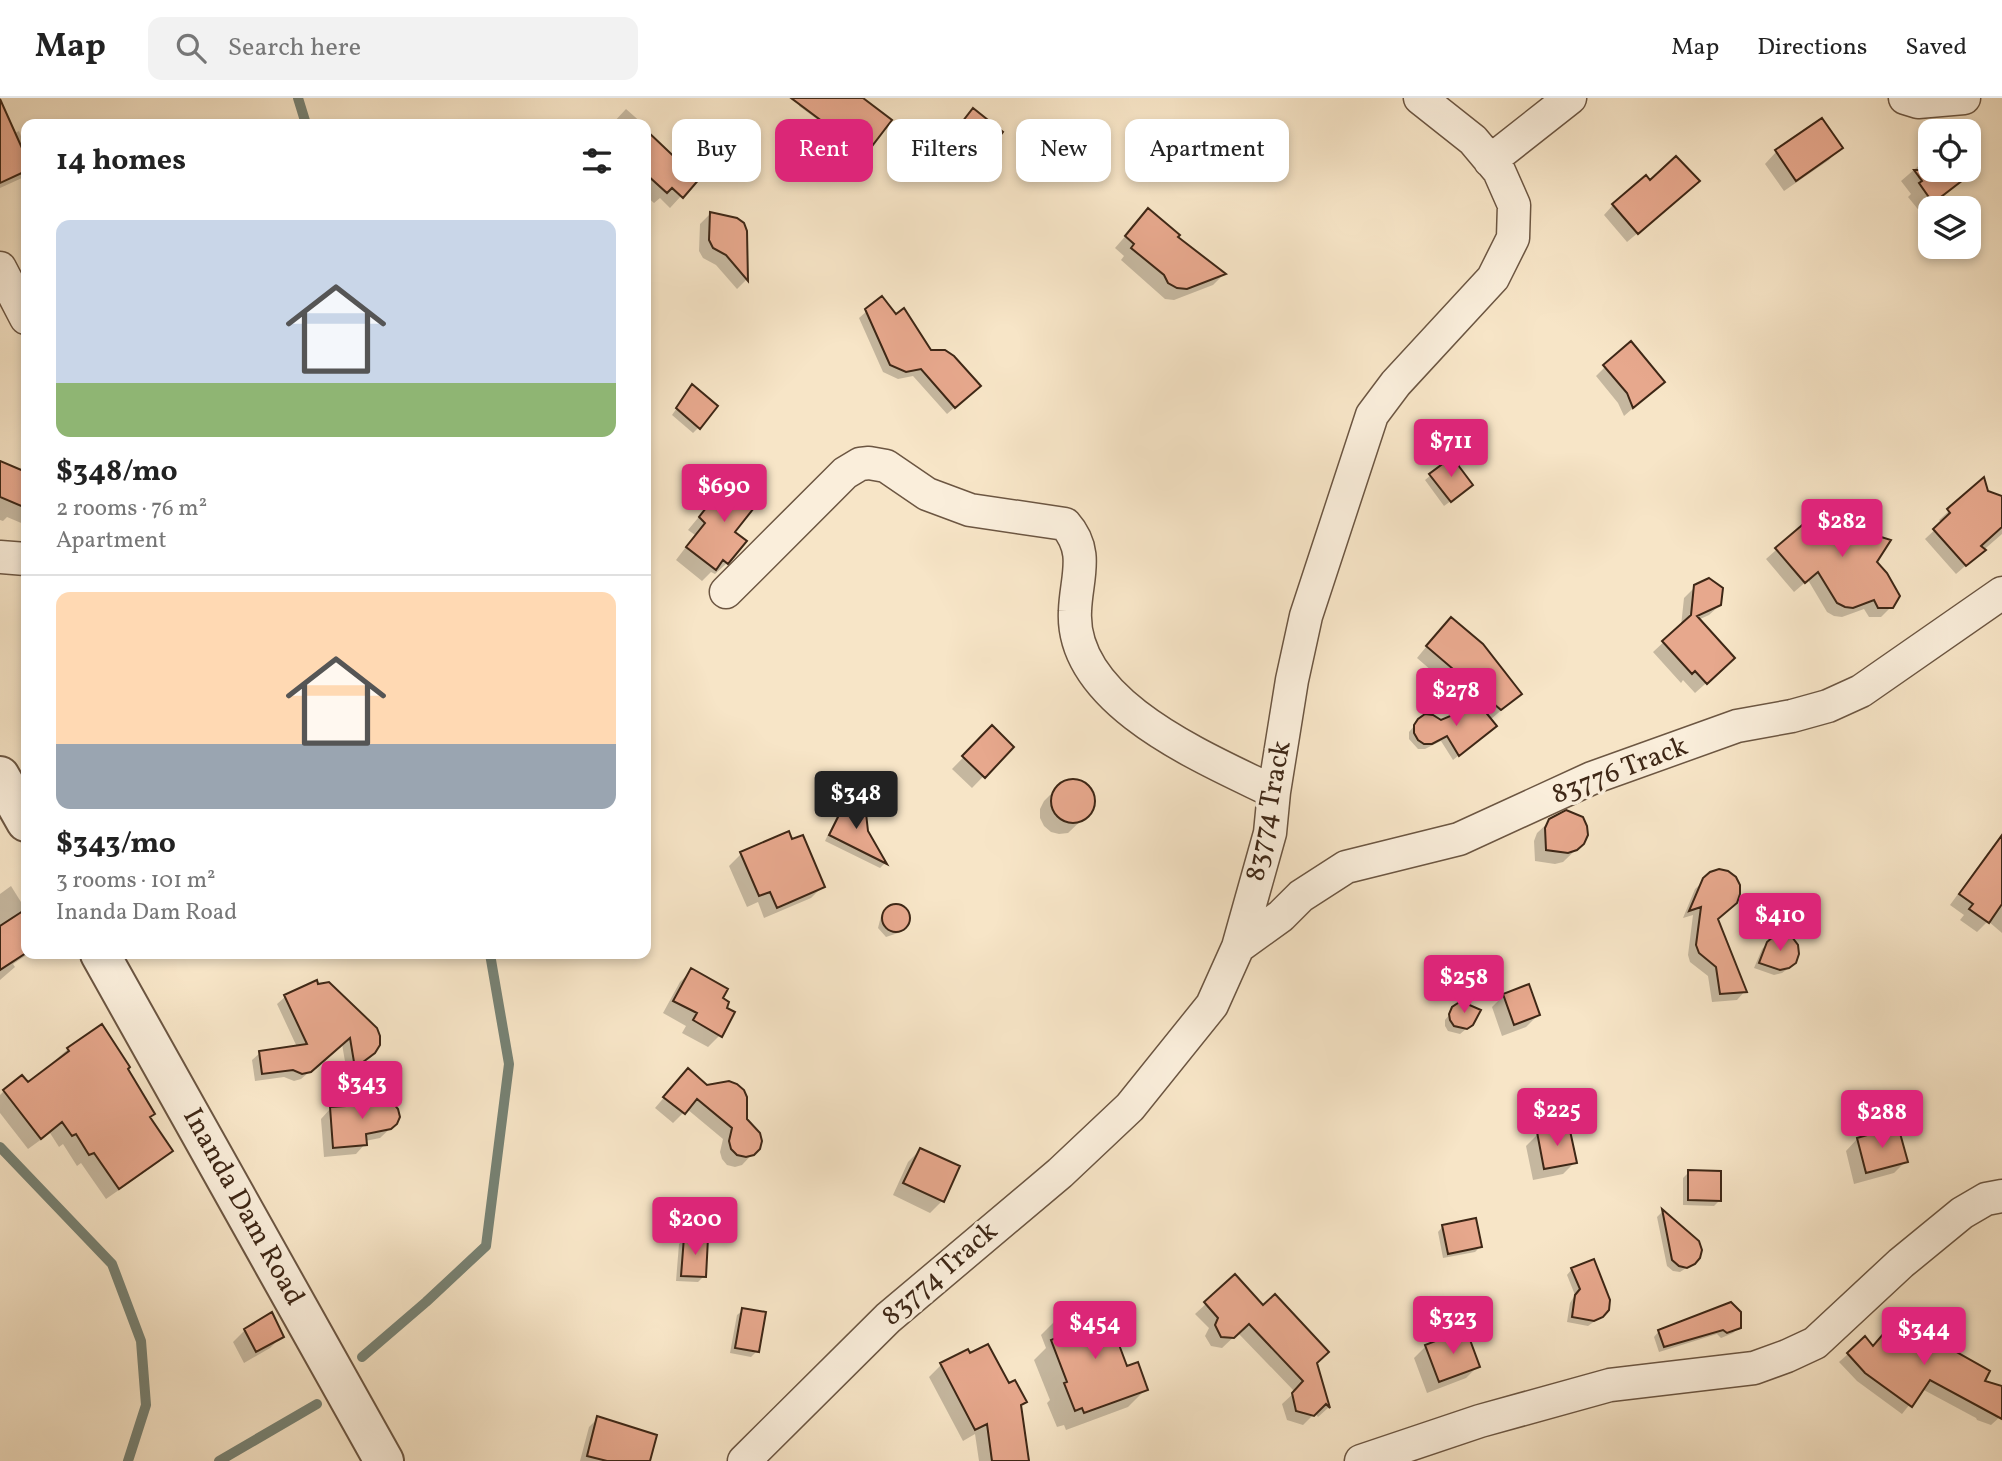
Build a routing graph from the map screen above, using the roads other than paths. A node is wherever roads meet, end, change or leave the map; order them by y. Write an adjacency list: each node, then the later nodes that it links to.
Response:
1 (1420, 98): 5 (street, 83774 Track)
2 (1570, 98): 5 (street)
3 (1905, 98): 4 (street)
4 (1964, 98)
5 (1490, 161): 13 (street, 83774 Track)
6 (0, 268): 7 (street)
7 (21, 308)
8 (0, 556): 9 (street)
9 (21, 558)
10 (726, 592): 13 (street)
11 (2002, 593): 15 (street, 83776 Track)
12 (0, 776): 14 (street)
13 (1274, 792): 15 (street, 83774 Track)
14 (21, 813)
15 (1238, 947): 19 (street, 83774 Track)
16 (103, 959): 18 (street, Inanda Dam Road)
17 (2002, 1196): 20 (street)
18 (384, 1461)
19 (744, 1461)
20 (1360, 1461)

